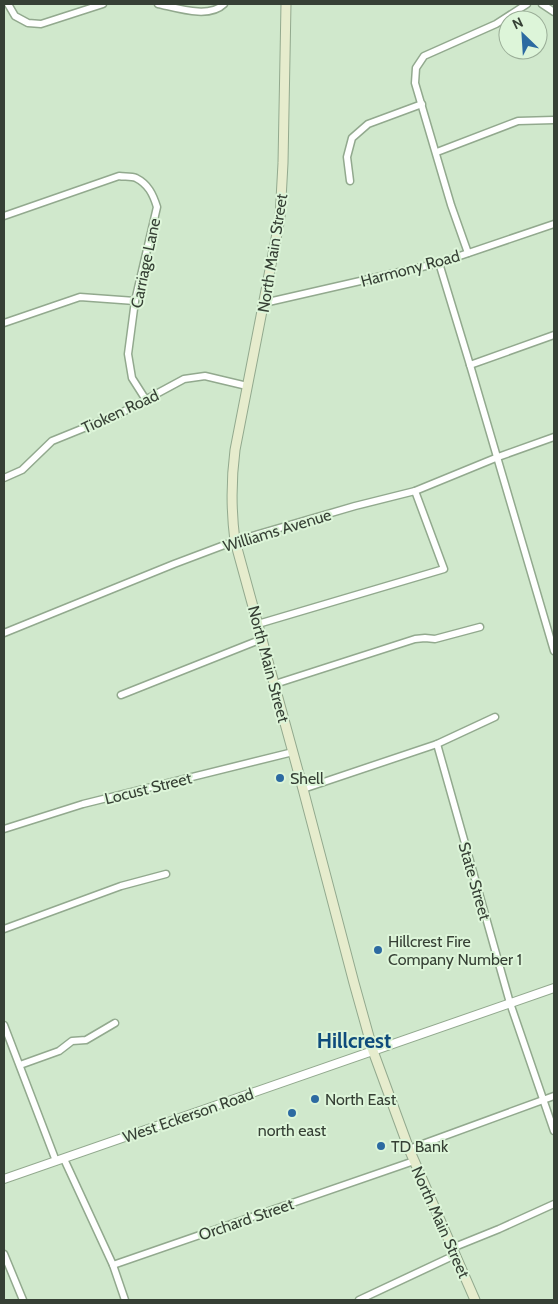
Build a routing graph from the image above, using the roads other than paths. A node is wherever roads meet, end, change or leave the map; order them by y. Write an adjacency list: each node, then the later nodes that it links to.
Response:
1 (8, 4): 2 (street)
2 (104, 4)
3 (158, 4): 4 (street)
4 (224, 4)
5 (286, 4): 18 (main road, North Main Street)
6 (527, 4): 9 (street)
7 (542, 4): 8 (street)
8 (554, 12)
9 (422, 104): 11 (street); 12 (street)
10 (554, 120): 11 (street)
11 (437, 152): 15 (street)
12 (350, 181)
13 (4, 216): 17 (street, Carriage Lane)
14 (554, 224): 15 (street, Harmony Road)
15 (468, 253): 16 (street, Harmony Road)
16 (439, 263): 18 (street, Harmony Road); 21 (street)
17 (135, 301): 19 (street); 23 (street, Carriage Lane)
18 (264, 303): 22 (main road, North Main Street)
19 (4, 323)
20 (554, 335): 21 (street)
21 (470, 365): 25 (street)
22 (247, 386): 23 (street, Tioken Road); 28 (main road, North Main Street)
23 (146, 400): 26 (street, Tioken Road)
24 (554, 437): 25 (street, Williams Avenue)
25 (498, 457): 27 (street, Williams Avenue); 33 (street)
26 (4, 478)
27 (414, 491): 28 (street, Williams Avenue); 29 (street)
28 (235, 541): 29 (main road, North Main Street); 31 (street, Williams Avenue)
29 (258, 624): 32 (main road, North Main Street)
30 (480, 628): 34 (street)
31 (4, 633)
32 (262, 639): 34 (main road, North Main Street); 35 (street)
33 (554, 651)
34 (275, 684): 38 (main road, North Main Street)
35 (121, 695)
36 (495, 717): 37 (street)
37 (437, 744): 39 (street); 44 (street, State Street)
38 (293, 752): 39 (main road, North Main Street); 40 (street, Locust Street)
39 (303, 789): 48 (main road, North Main Street)
40 (4, 829)
41 (166, 874): 42 (street)
42 (4, 929)
43 (554, 988): 44 (street, West Eckerson Road)
44 (510, 1003): 48 (street, West Eckerson Road); 51 (street, State Street)
45 (115, 1023): 49 (street)
46 (4, 1025): 47 (street)
47 (6, 1037): 49 (street)
48 (373, 1051): 53 (main road, North Main Street); 54 (street, West Eckerson Road)
49 (20, 1065): 54 (street)
50 (554, 1096): 51 (street)
51 (544, 1100): 52 (street, State Street); 53 (street)
52 (554, 1132)
53 (408, 1148): 55 (main road, North Main Street)
54 (60, 1160): 56 (street, West Eckerson Road); 60 (street)
55 (414, 1161): 58 (main road, North Main Street); 60 (street, Orchard Street)
56 (4, 1179)
57 (554, 1204): 58 (street)
58 (453, 1251): 63 (street); 64 (main road, North Main Street)
59 (4, 1254): 61 (street)
60 (112, 1265): 62 (street)
61 (23, 1300)
62 (125, 1300)
63 (359, 1300)
64 (475, 1300)

